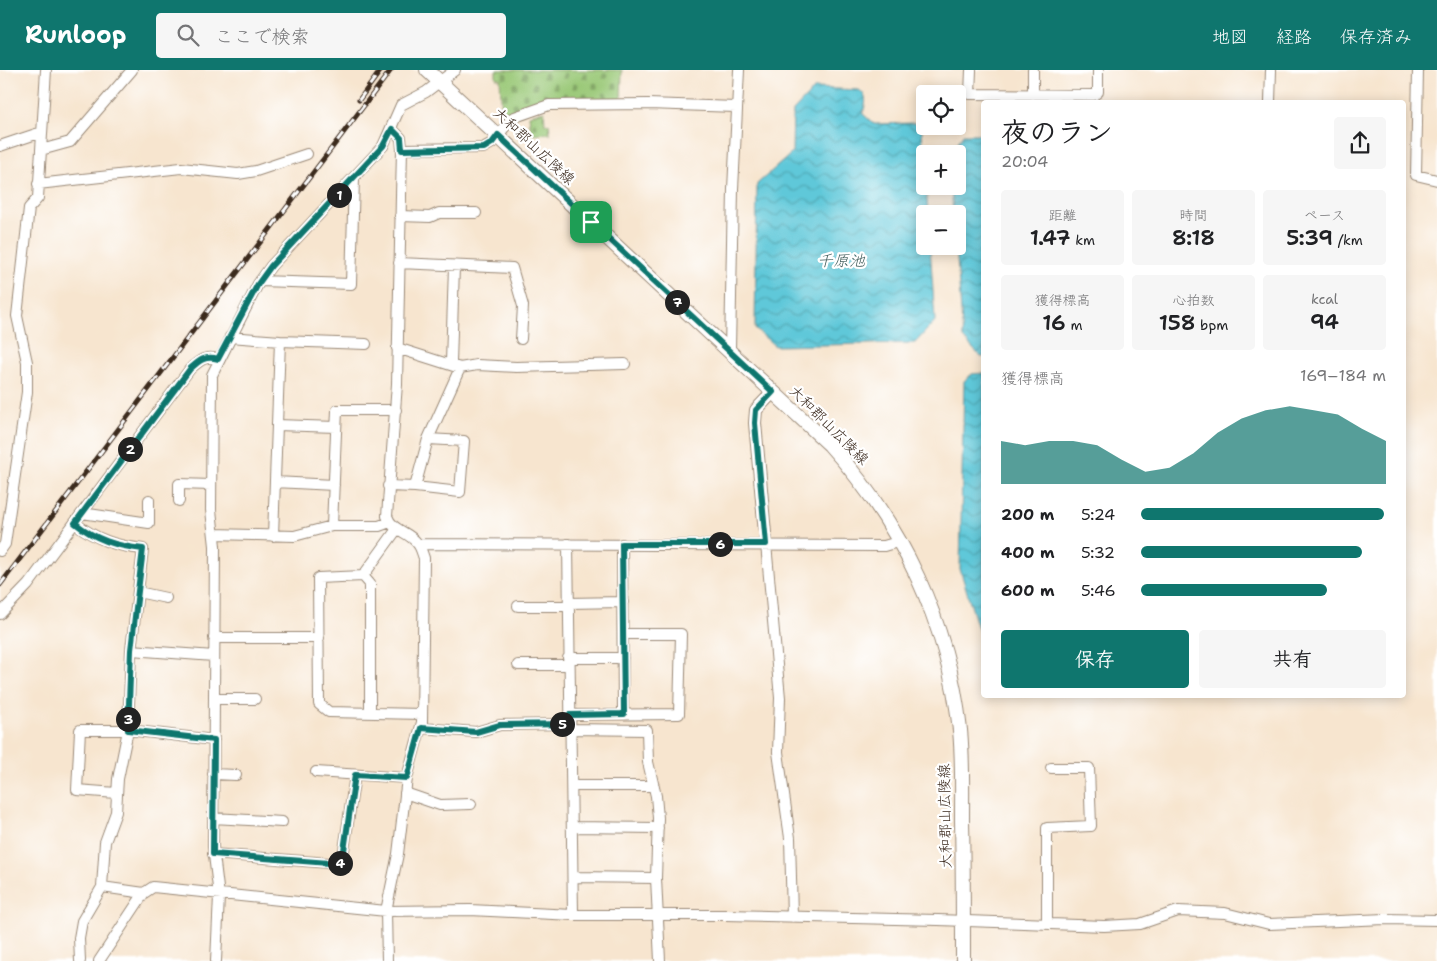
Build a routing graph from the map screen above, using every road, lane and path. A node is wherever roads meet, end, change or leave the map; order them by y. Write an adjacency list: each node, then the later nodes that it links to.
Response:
1 (46, 70): 16 (street)
2 (132, 70): 19 (street)
3 (427, 70): 11 (main road, 大和郡山広陵線)
4 (455, 70): 11 (street)
5 (739, 70): 14 (street)
6 (971, 70): 12 (street)
7 (1033, 70): 12 (street)
8 (1098, 70): 12 (street)
9 (1271, 70): 13 (street)
10 (1418, 70): 23 (street)
11 (440, 82): 15 (street); 17 (main road, 大和郡山広陵線)
12 (1033, 95)
13 (1270, 100)
14 (736, 108): 17 (street); 35 (street)
15 (392, 129): 20 (street); 22 (street)
16 (42, 132): 18 (street); 19 (street)
17 (498, 135): 20 (street); 35 (main road, 大和郡山広陵線)
18 (0, 146)
19 (41, 150): 24 (street)
20 (402, 150): 26 (street)
21 (307, 154): 24 (street)
22 (354, 178): 29 (street); 29 (street)
23 (1437, 180)
24 (38, 184): 55 (street)
25 (476, 213): 26 (street)
26 (400, 216): 27 (street)
27 (399, 263): 28 (street); 34 (street)
28 (454, 266): 31 (street); 38 (street)
29 (260, 281): 30 (street)
30 (230, 337): 32 (street); 36 (street)
31 (520, 338)
32 (280, 341): 33 (street); 41 (street)
33 (366, 344)
34 (397, 348): 38 (street); 40 (street)
35 (730, 352): 39 (main road, 大和郡山広陵線)
36 (218, 359): 45 (street); 51 (street)
37 (625, 364): 38 (street)
38 (456, 365): 43 (street)
39 (773, 392): 58 (main road, 大和郡山広陵線); 62 (street)
40 (396, 410): 42 (street); 47 (street)
41 (277, 425): 42 (street); 44 (street)
42 (336, 427): 46 (street)
43 (428, 439): 48 (street); 48 (street)
44 (275, 482): 46 (street); 57 (street)
45 (211, 485): 50 (street); 56 (street)
46 (334, 485): 53 (street)
47 (388, 486): 48 (street); 54 (street)
48 (415, 487)
49 (150, 500): 51 (street)
50 (179, 501)
51 (82, 513): 52 (street)
52 (75, 523): 65 (street); 70 (street)
53 (332, 526): 54 (street); 57 (street)
54 (393, 526): 59 (street); 64 (street)
55 (4, 527): 63 (street)
56 (214, 534): 57 (street); 72 (street)
57 (273, 536)
58 (901, 540): 62 (street); 114 (main road, 大和郡山広陵線)
59 (419, 544): 60 (street); 82 (street)
60 (568, 544): 61 (street); 68 (street)
61 (622, 544): 62 (street); 67 (street)
62 (766, 544): 112 (street)
63 (0, 551)
64 (363, 576): 73 (street); 81 (street)
65 (138, 592): 66 (street); 74 (street)
66 (166, 598)
67 (623, 602): 68 (street); 71 (street)
68 (568, 605): 69 (street); 77 (street)
69 (518, 606)
70 (0, 614)
71 (623, 634): 76 (street); 83 (street)
72 (214, 638): 73 (street); 75 (street)
73 (319, 638): 81 (street)
74 (131, 650): 75 (street); 86 (street)
75 (214, 656): 79 (street)
76 (623, 658): 77 (street); 83 (street)
77 (568, 662): 78 (street); 84 (street)
78 (518, 665)
79 (214, 699): 80 (street); 87 (street)
80 (255, 699)
81 (370, 712): 82 (street)
82 (422, 714): 85 (street)
83 (624, 714): 84 (street)
84 (569, 723): 85 (street); 94 (street); 95 (street)
85 (421, 728): 93 (street)
86 (128, 730): 87 (street); 96 (street); 96 (street)
87 (214, 740): 90 (street)
88 (1051, 768): 115 (street)
89 (316, 772): 92 (street)
90 (213, 774): 91 (street); 99 (street)
91 (236, 775)
92 (355, 775): 93 (street); 103 (street)
93 (407, 778): 97 (street)
94 (572, 786): 95 (street); 101 (street)
95 (654, 786): 102 (street)
96 (116, 793): 106 (street)
97 (405, 793): 98 (street); 109 (street)
98 (471, 804)
99 (213, 818): 100 (street); 103 (street)
100 (282, 822)
101 (572, 827): 102 (street); 104 (street)
102 (658, 828): 105 (street)
103 (213, 854): 108 (street)
104 (573, 877): 105 (street); 110 (street)
105 (656, 878): 111 (street)
106 (102, 888): 107 (street); 116 (street)
107 (144, 892): 108 (street); 117 (street)
108 (219, 896): 109 (street); 118 (street)
109 (386, 911): 110 (street); 119 (street)
110 (573, 915): 111 (street)
111 (657, 917): 112 (street); 120 (street)
112 (792, 917): 114 (street)
113 (1437, 920): 115 (street)
114 (963, 921): 115 (street); 121 (main road, 大和郡山広陵線)
115 (1047, 924)
116 (80, 961)
117 (99, 961)
118 (216, 961)
119 (386, 961)
120 (660, 961)
121 (963, 961)

